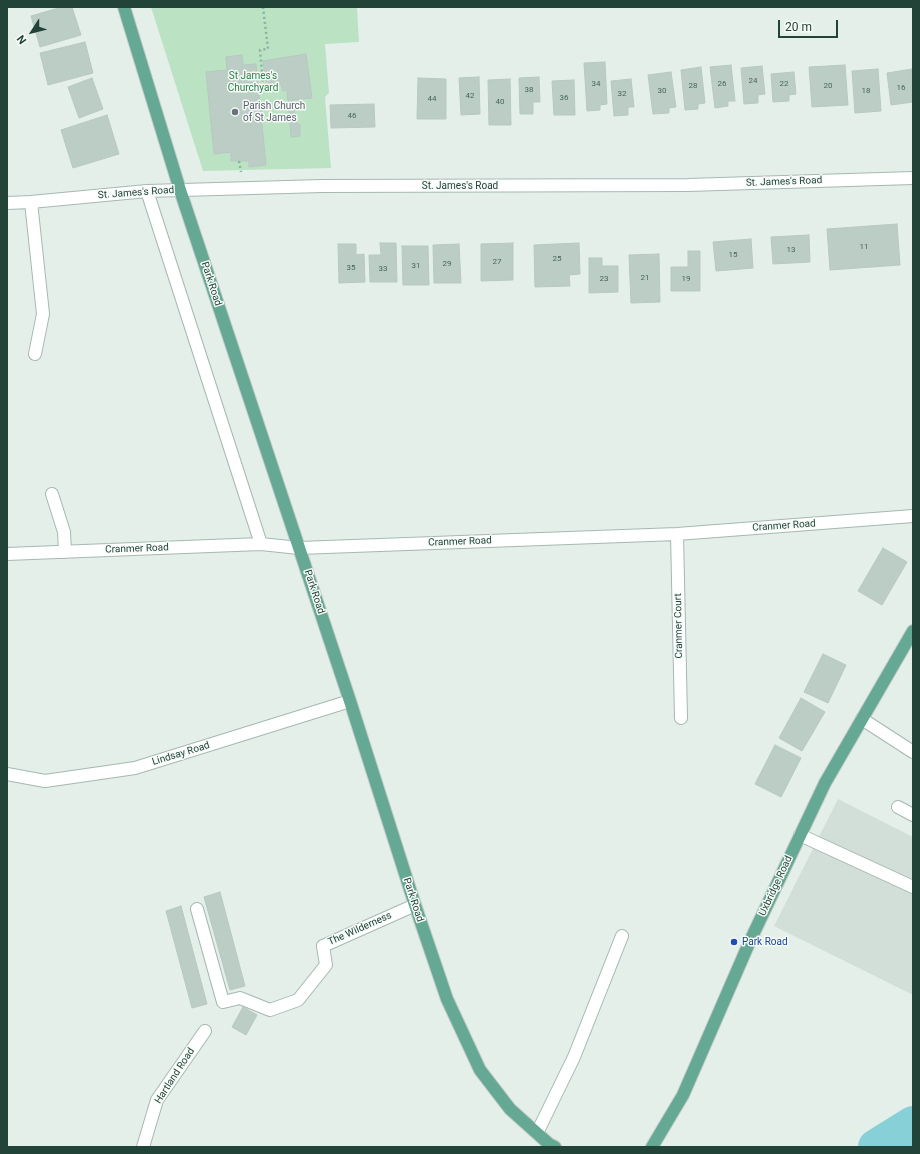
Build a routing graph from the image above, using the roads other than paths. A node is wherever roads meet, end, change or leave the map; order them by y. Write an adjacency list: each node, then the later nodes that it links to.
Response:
1 (124, 7): 3 (main road, Park Road)
2 (913, 178): 3 (street, St. James's Road)
3 (180, 190): 4 (street, St. James's Road); 12 (main road, Park Road)
4 (146, 191): 5 (street, St. James's Road); 11 (street)
5 (31, 202): 6 (street, St. James's Road); 7 (street)
6 (7, 203)
7 (35, 354)
8 (52, 494): 13 (street)
9 (913, 516): 10 (street, Cranmer Road)
10 (677, 534): 12 (street, Cranmer Road); 17 (street, Cranmer Court)
11 (261, 544): 12 (street, Cranmer Road); 13 (street, Cranmer Road)
12 (299, 548): 16 (main road, Park Road)
13 (64, 552): 14 (street, Cranmer Road)
14 (7, 554)
15 (913, 631): 18 (main road, Uxbridge Road)
16 (350, 701): 20 (street, Lindsay Road); 25 (main road, Park Road)
17 (681, 718)
18 (862, 719): 19 (street); 23 (main road, Uxbridge Road)
19 (913, 752)
20 (7, 774)
21 (898, 807): 22 (street)
22 (913, 815)
23 (800, 835): 24 (street); 32 (main road, Uxbridge Road)
24 (913, 887)
25 (414, 905): 26 (street, The Wilderness); 29 (main road, Park Road)
26 (197, 909)
27 (622, 936): 29 (street)
28 (205, 1030): 30 (street, Hartland Road)
29 (537, 1133): 31 (main road, Park Road)
30 (143, 1147)
31 (555, 1147)
32 (652, 1147)

